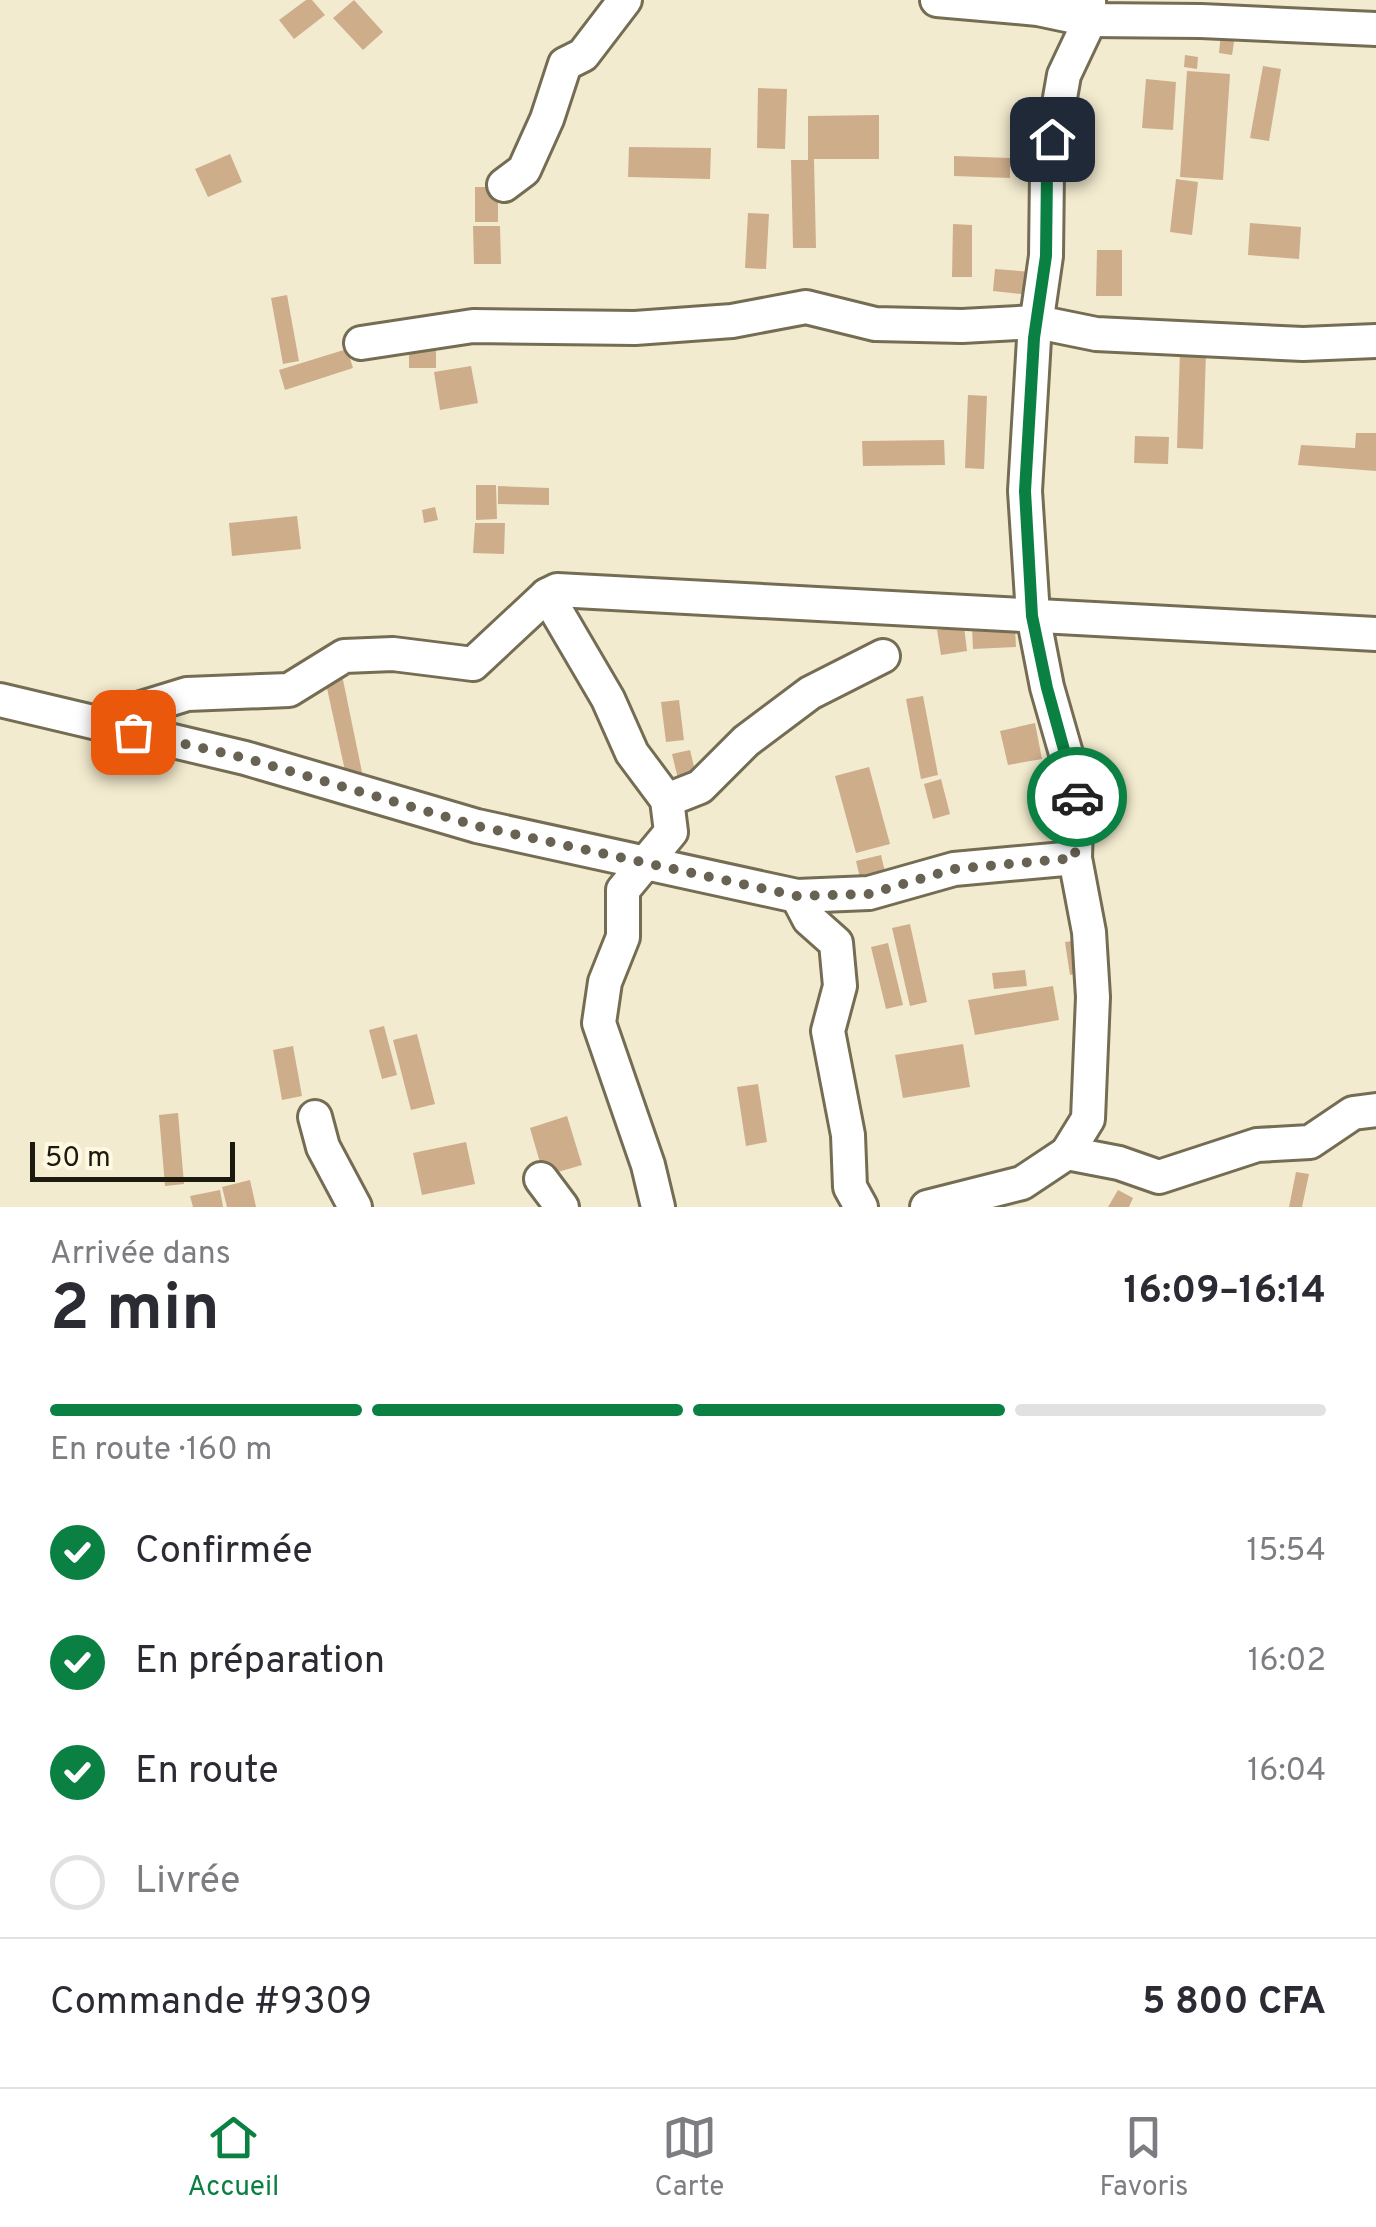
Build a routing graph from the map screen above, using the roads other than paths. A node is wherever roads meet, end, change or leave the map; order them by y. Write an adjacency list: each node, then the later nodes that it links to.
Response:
1 (625, 0): 5 (street)
2 (938, 0): 3 (street)
3 (1089, 10): 4 (street); 6 (street)
4 (1376, 29)
5 (504, 185)
6 (1036, 322): 7 (street); 8 (street); 10 (street)
7 (1376, 341)
8 (360, 343)
9 (548, 594): 10 (street); 14 (street); 15 (street)
10 (1032, 616): 11 (street); 17 (street)
11 (1376, 634)
12 (883, 656): 15 (street)
13 (0, 700): 14 (street)
14 (96, 722): 16 (street)
15 (669, 816): 18 (street); 19 (street)
16 (592, 851): 18 (street); 20 (street)
17 (1075, 858): 21 (street); 26 (street)
18 (644, 863): 19 (street); 20 (street)
19 (687, 872): 22 (street)
20 (624, 890): 31 (street)
21 (869, 894): 22 (street); 23 (street)
22 (797, 896): 23 (street)
23 (836, 943): 32 (street)
24 (315, 1118): 29 (street)
25 (1368, 1118): 28 (street)
26 (1066, 1152): 28 (street); 33 (street)
27 (541, 1179): 30 (street)
28 (1160, 1192)
29 (354, 1207)
30 (562, 1207)
31 (658, 1207)
32 (861, 1207)
33 (927, 1207)

